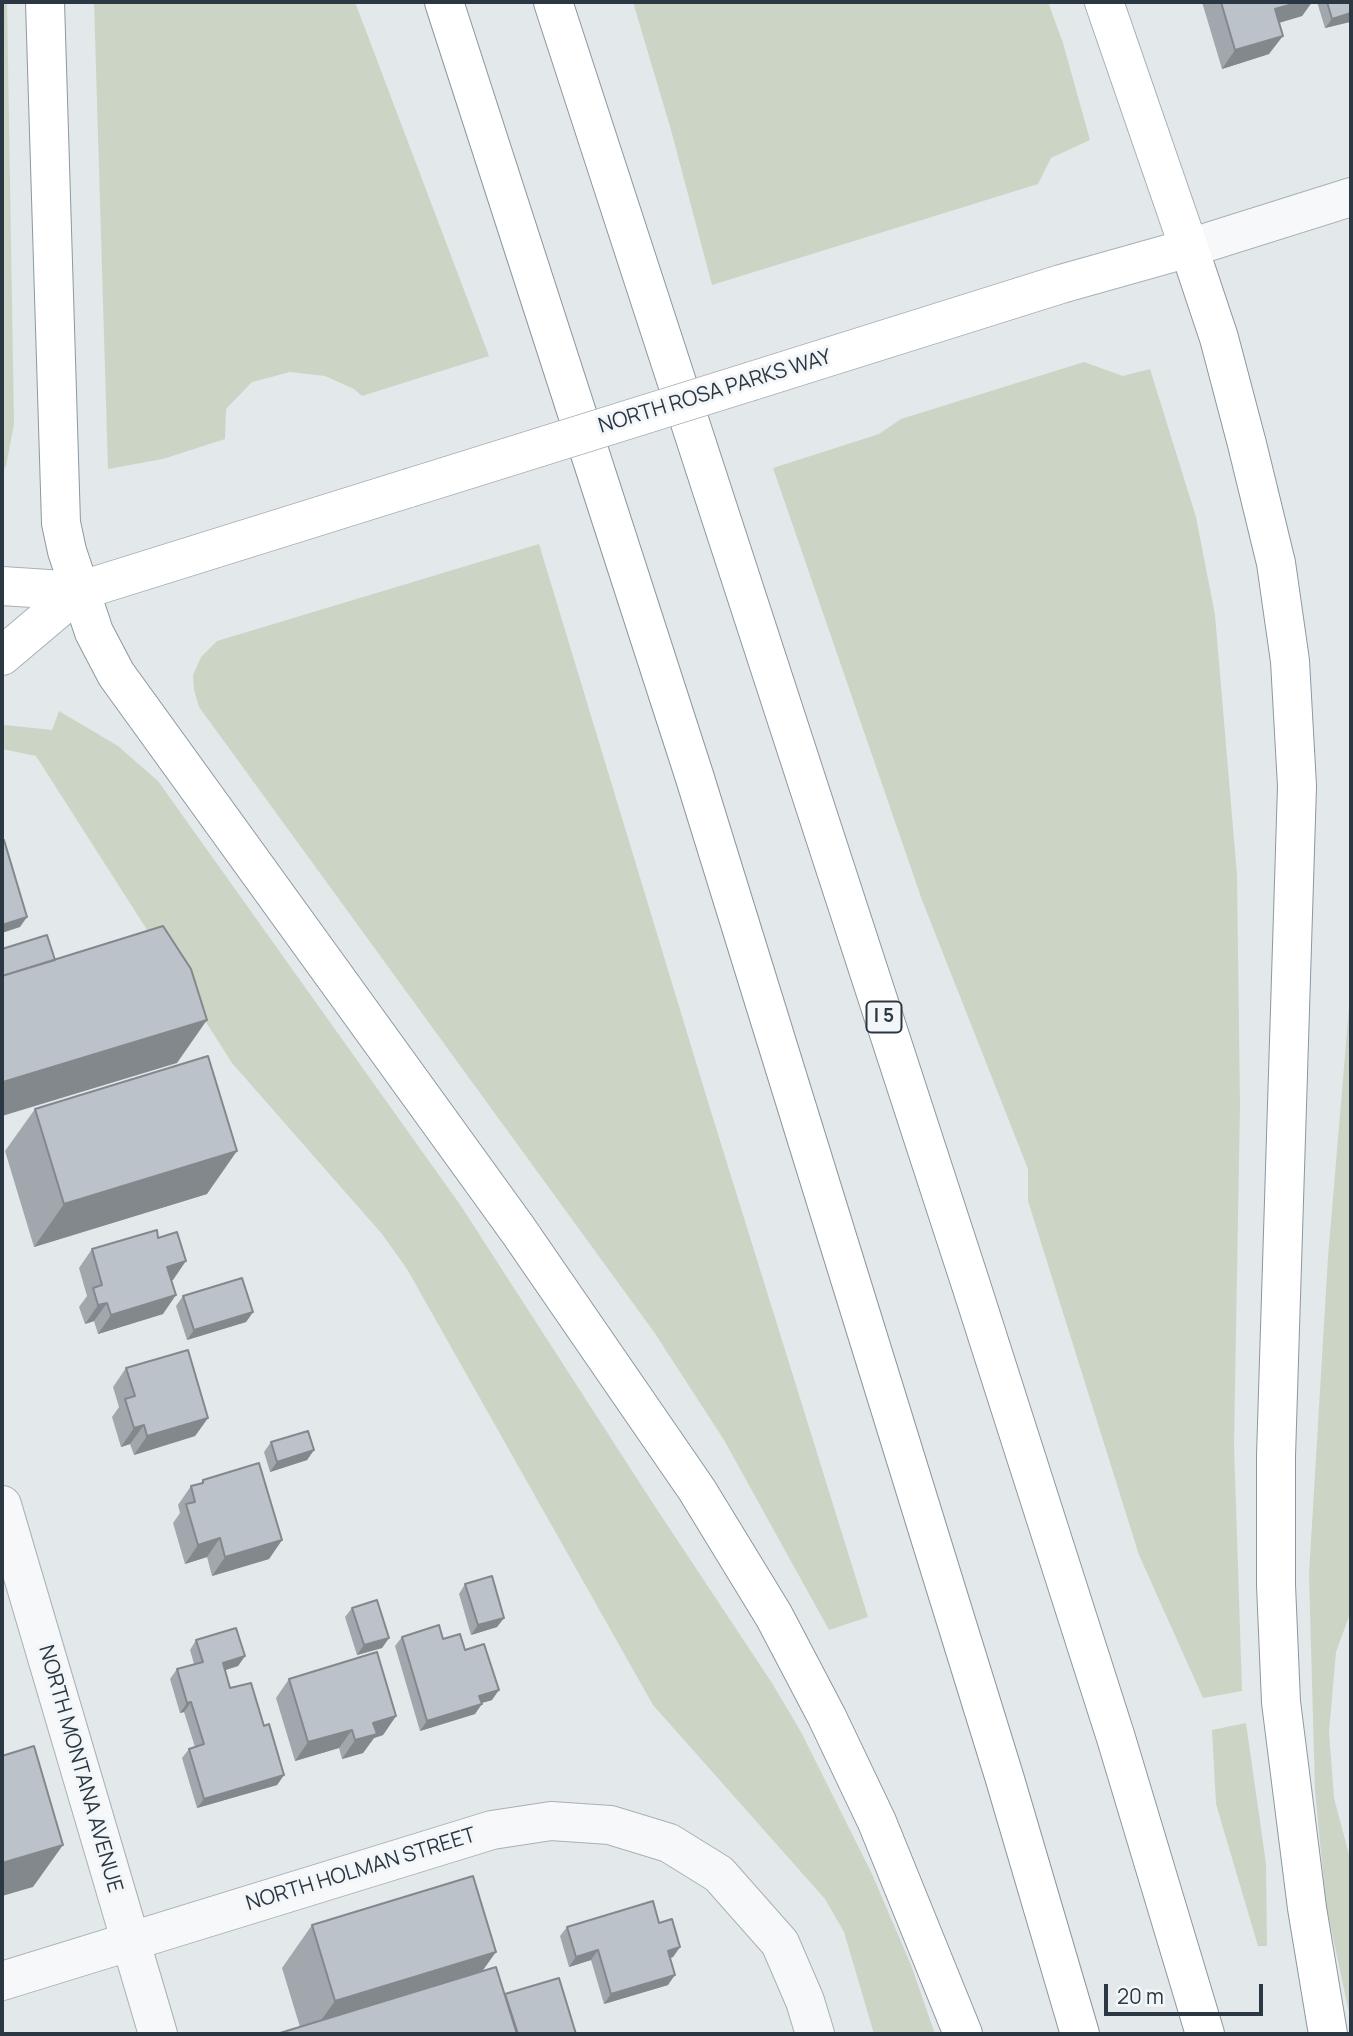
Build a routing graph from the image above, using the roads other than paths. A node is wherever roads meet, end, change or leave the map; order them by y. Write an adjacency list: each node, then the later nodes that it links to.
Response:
1 (45, 2): 8 (main road)
2 (444, 2): 16 (main road)
3 (553, 2): 17 (main road, I 5)
4 (1104, 2): 6 (main road)
5 (1351, 197): 6 (street, NORTH ROSA PARKS WAY)
6 (1189, 248): 8 (main road, NORTH ROSA PARKS WAY, bridge); 18 (main road)
7 (2, 586): 8 (main road, NORTH ROSA PARKS WAY)
8 (79, 591): 9 (main road, NORTH ROSA PARKS WAY); 15 (main road)
9 (2, 656)
10 (2, 1505): 11 (street, NORTH MONTANA AVENUE)
11 (130, 1941): 12 (street, NORTH HOLMAN STREET); 13 (street, NORTH MONTANA AVENUE); 14 (street, NORTH HOLMAN STREET)
12 (2, 1981)
13 (158, 2034)
14 (815, 2034)
15 (963, 2034)
16 (1080, 2034)
17 (1205, 2034)
18 (1328, 2034)

